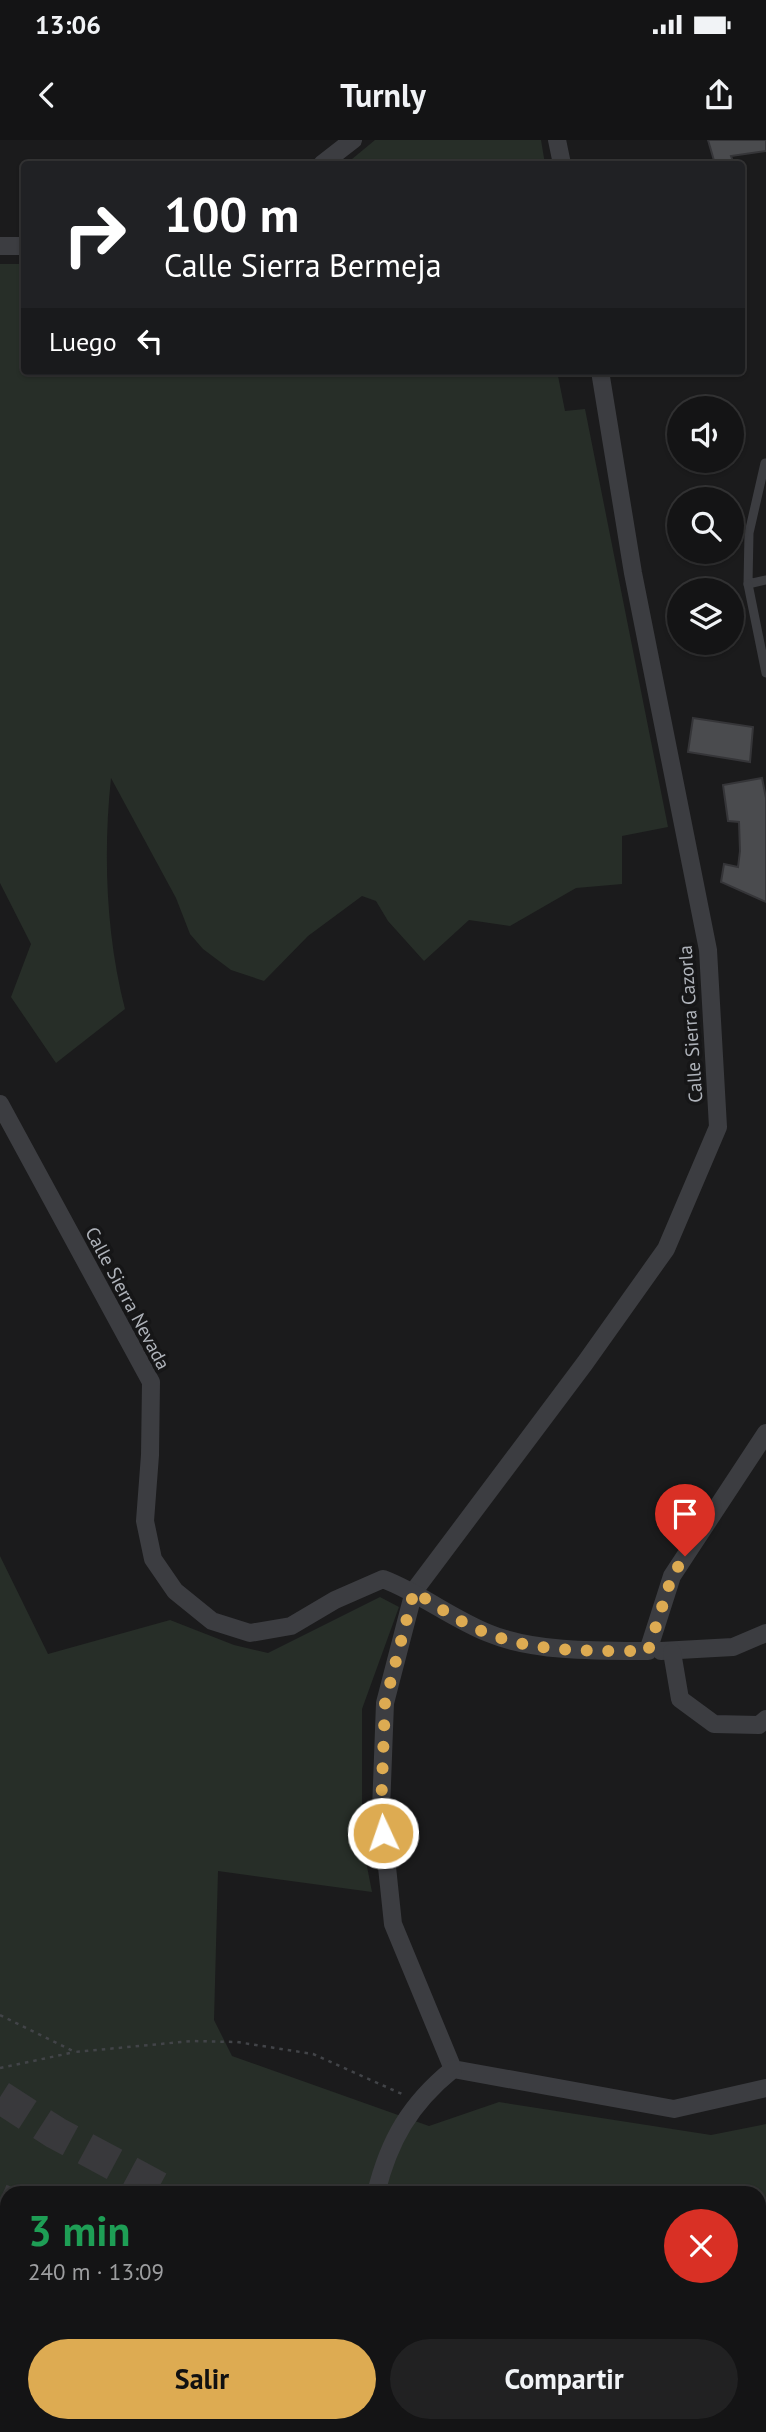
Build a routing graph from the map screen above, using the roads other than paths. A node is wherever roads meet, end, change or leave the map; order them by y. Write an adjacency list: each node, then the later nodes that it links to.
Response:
1 (353, 140): 3 (street)
2 (557, 140): 4 (street)
3 (326, 161)
4 (561, 161)
5 (0, 246): 6 (street)
6 (21, 246)
7 (601, 375): 14 (street, Calle Sierra Cazorla)
8 (765, 463): 10 (lane)
9 (766, 580): 10 (lane)
10 (748, 584): 11 (lane)
11 (766, 673)
12 (0, 1104): 14 (street, Calle Sierra Nevada)
13 (766, 1433): 16 (street)
14 (414, 1591): 16 (street, Calle Sierra Nevada); 19 (street)
15 (766, 1633): 17 (street, Calle Sierra Nevada)
16 (648, 1651): 17 (street, Calle Sierra Nevada)
17 (672, 1652): 18 (street)
18 (766, 1719)
19 (453, 2070): 20 (street); 21 (street)
20 (766, 2088)
21 (378, 2186)

